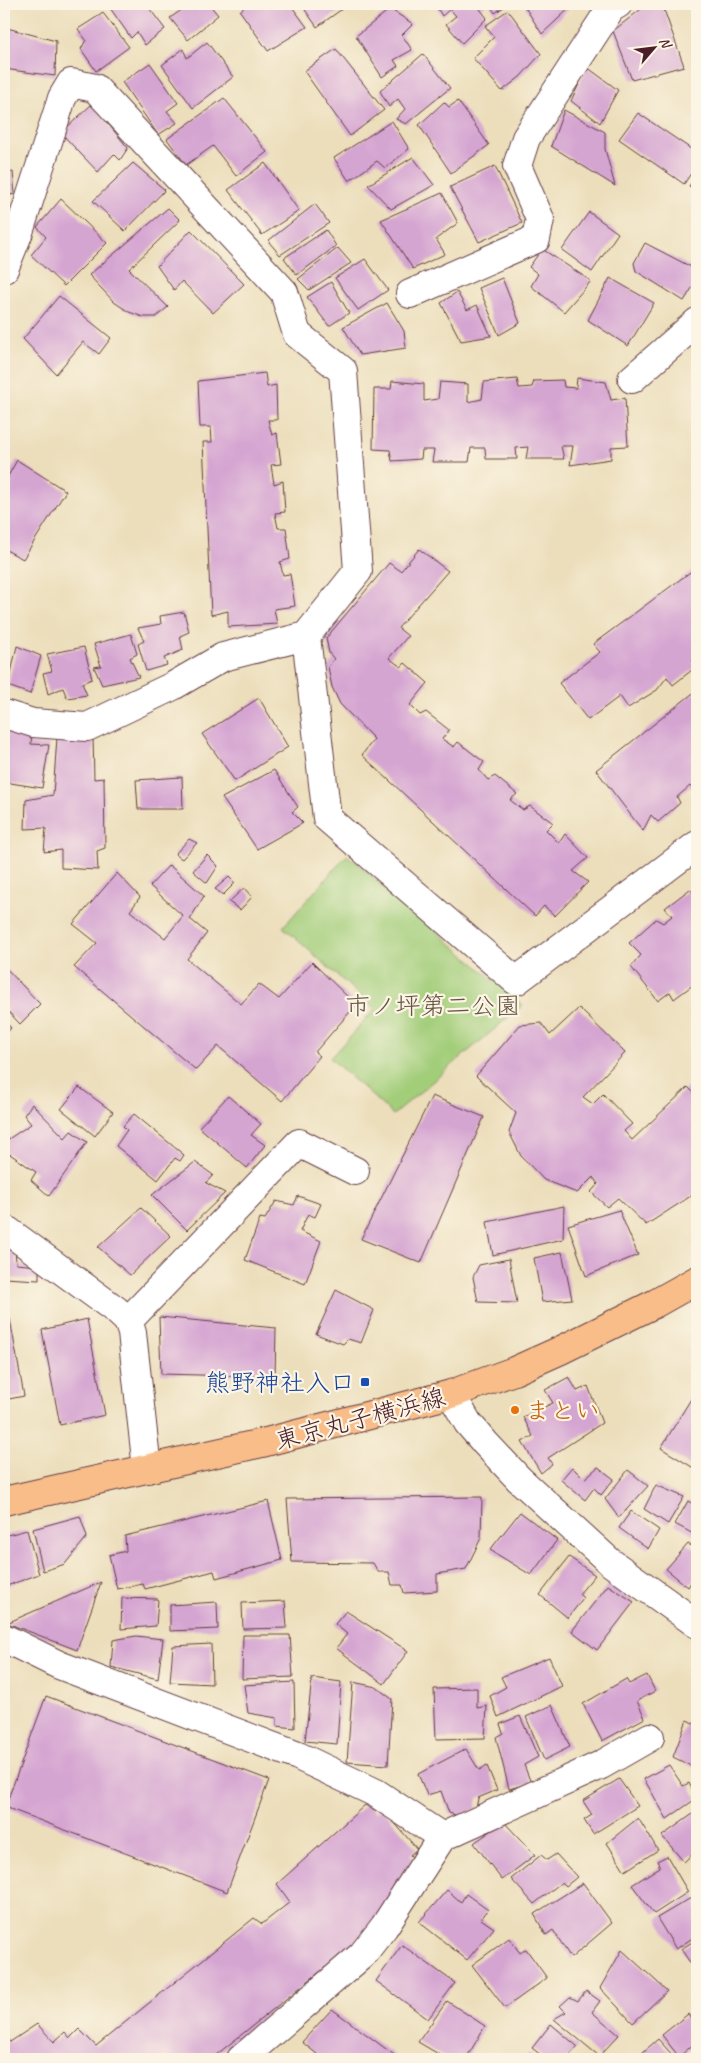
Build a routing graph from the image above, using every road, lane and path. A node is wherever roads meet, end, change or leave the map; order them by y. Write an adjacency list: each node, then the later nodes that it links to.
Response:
1 (618, 4): 3 (street)
2 (4, 270): 6 (street)
3 (410, 294)
4 (697, 322): 5 (street)
5 (632, 379)
6 (306, 636): 7 (street); 8 (street)
7 (4, 714)
8 (697, 845)
9 (355, 1171): 12 (street)
10 (4, 1228): 12 (street)
11 (697, 1280): 13 (main road, 東京丸子横浜線)
12 (128, 1321): 14 (street)
13 (451, 1394): 14 (main road, 東京丸子横浜線); 16 (street)
14 (147, 1469): 15 (main road, 東京丸子横浜線)
15 (4, 1501)
16 (697, 1624)
17 (4, 1638): 19 (street)
18 (650, 1737): 19 (street)
19 (442, 1837): 20 (street)
20 (241, 2059)

